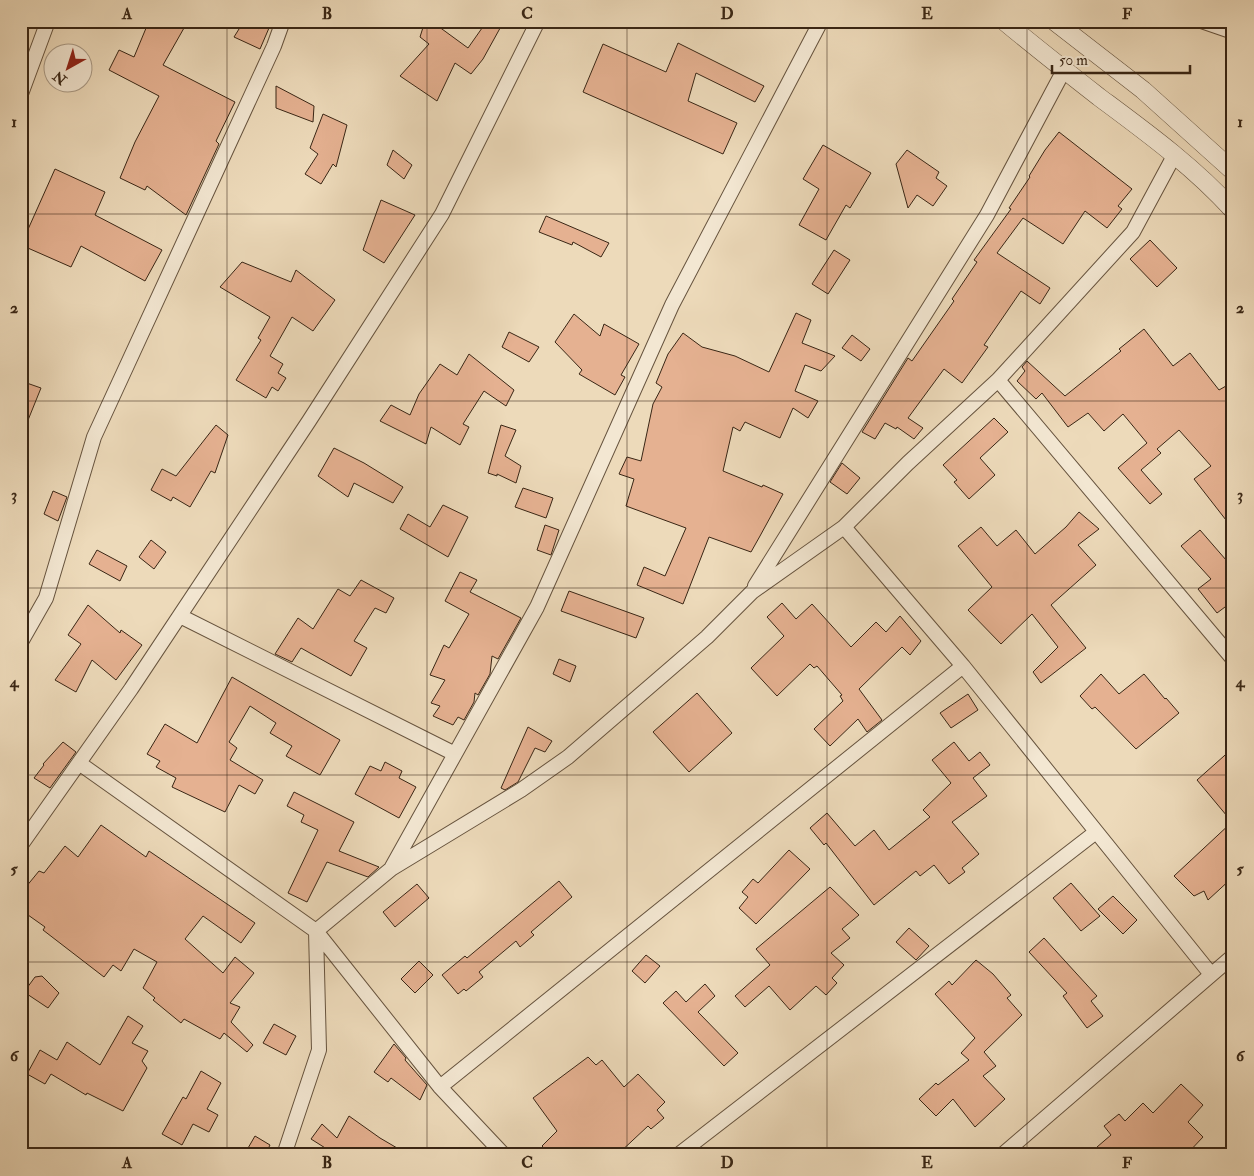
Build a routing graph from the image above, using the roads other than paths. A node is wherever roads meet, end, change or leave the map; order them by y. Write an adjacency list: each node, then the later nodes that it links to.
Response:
1 (48, 21): 10 (street)
2 (283, 21): 18 (street)
3 (538, 21): 17 (street)
4 (821, 21): 21 (street)
5 (1004, 21): 9 (street)
6 (1054, 21): 12 (street)
7 (1201, 21): 8 (street)
8 (1233, 32)
9 (1064, 70): 11 (street); 16 (street)
10 (21, 94)
11 (1175, 154): 13 (street); 14 (street)
12 (1233, 172)
13 (1233, 210)
14 (998, 380): 15 (street); 19 (street)
15 (844, 527): 16 (street); 20 (street)
16 (752, 592): 25 (street)
17 (180, 616): 21 (street); 22 (street)
18 (21, 642)
19 (1233, 659)
20 (963, 666): 23 (street); 29 (street)
21 (455, 754): 25 (street)
22 (79, 763): 24 (street); 26 (street)
23 (1096, 832): 28 (street); 32 (street)
24 (21, 845)
25 (391, 869): 26 (street)
26 (316, 931): 29 (street); 30 (street)
27 (1233, 956): 28 (street)
28 (1210, 973): 33 (street)
29 (440, 1087): 31 (street)
30 (284, 1155)
31 (504, 1155)
32 (678, 1155)
33 (1002, 1155)

